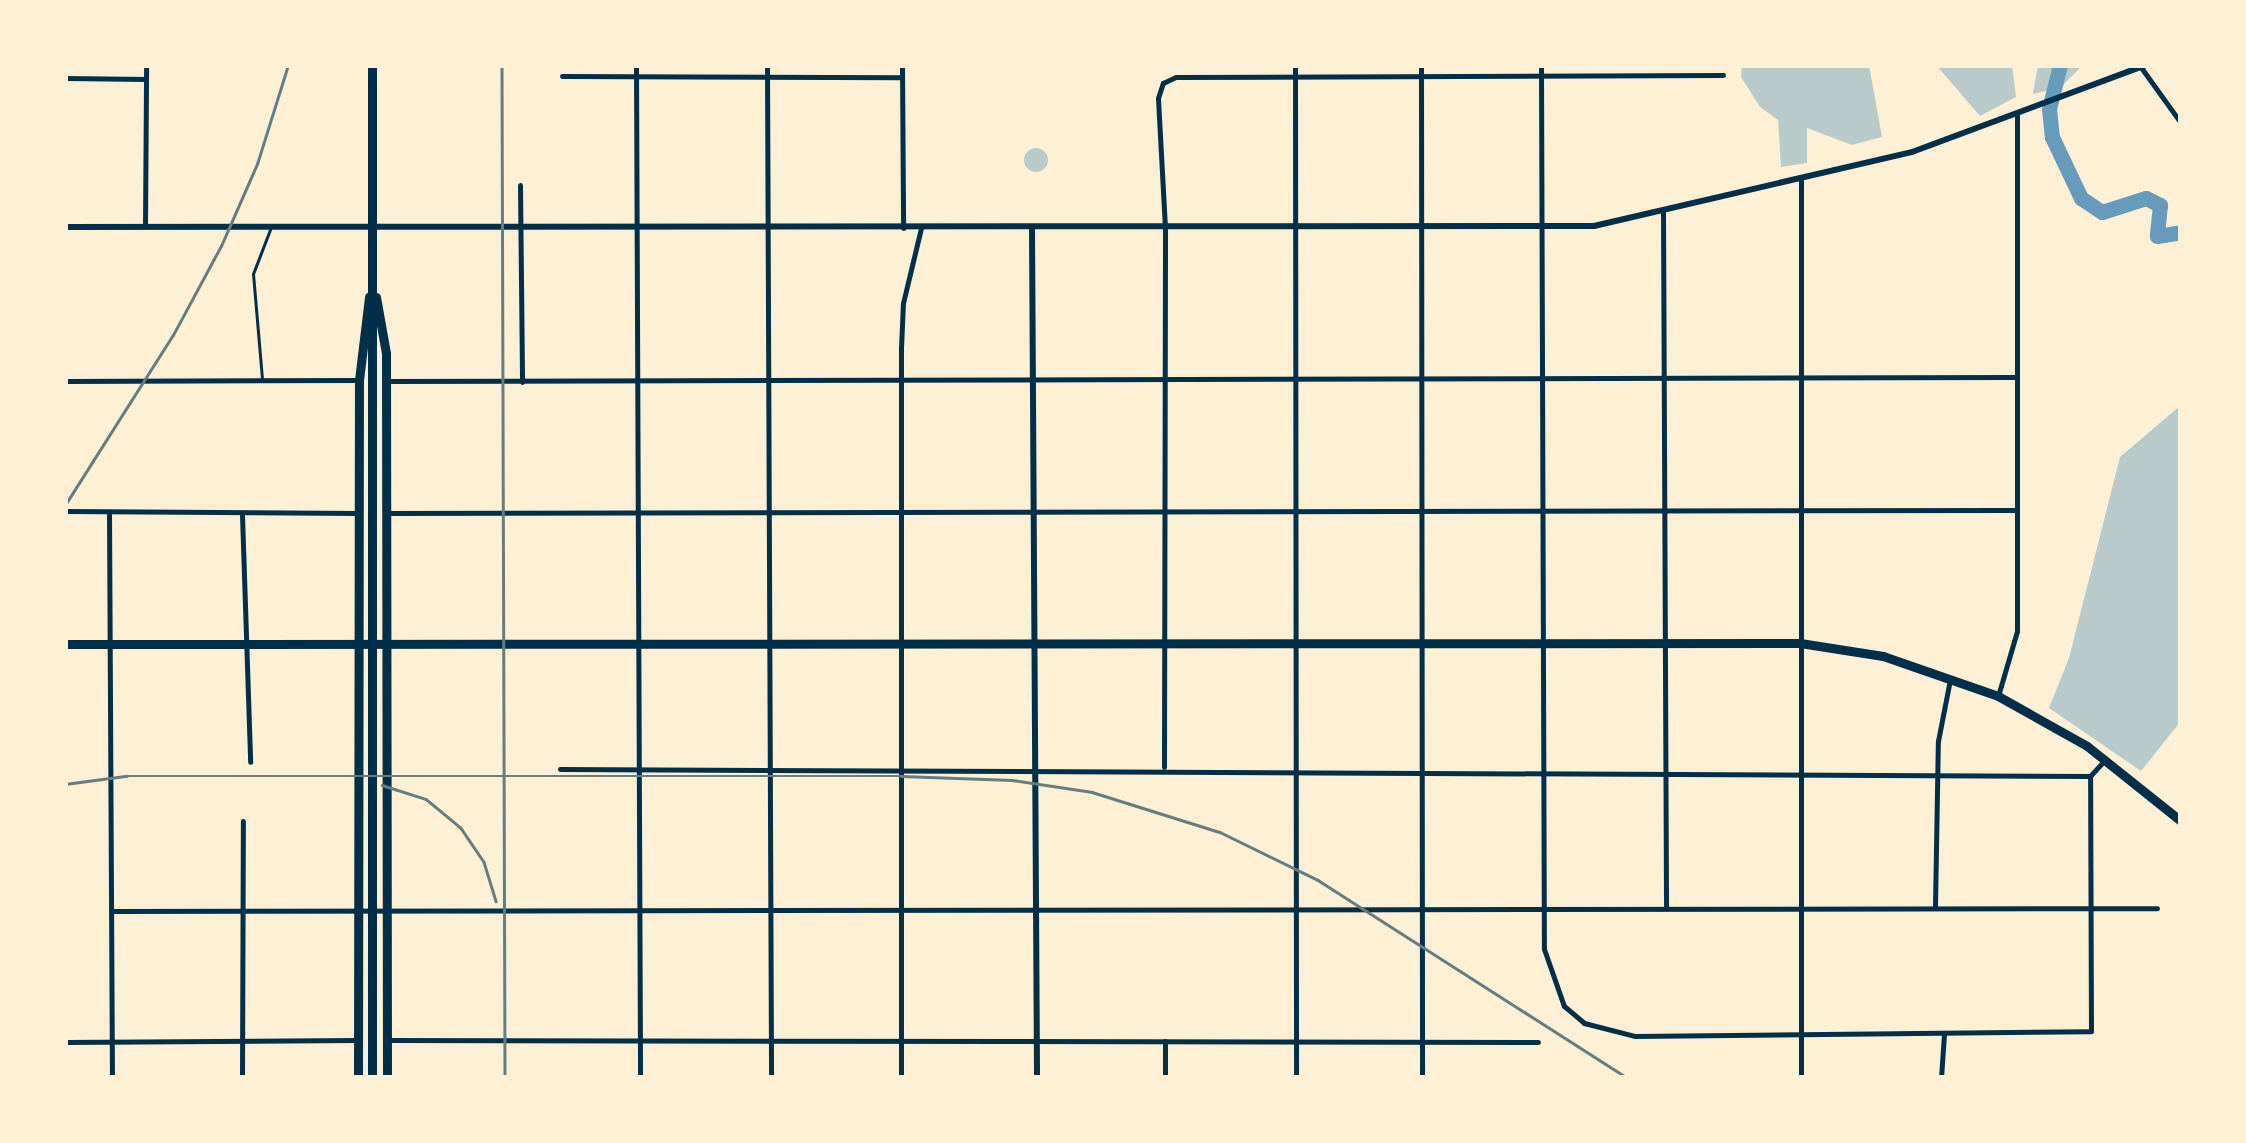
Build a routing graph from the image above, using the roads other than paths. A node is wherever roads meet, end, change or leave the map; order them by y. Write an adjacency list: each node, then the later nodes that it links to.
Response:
1 (146, 65): 17 (street)
2 (372, 65): 28 (main road)
3 (636, 65): 19 (street)
4 (767, 65): 18 (street)
5 (902, 65): 16 (street)
6 (1295, 65): 14 (street)
7 (1422, 65): 12 (street)
8 (1541, 65): 13 (street)
9 (2143, 66): 20 (street); 21 (street)
10 (1723, 75): 13 (street)
11 (562, 76): 19 (street)
12 (1422, 76): 13 (street); 14 (street); 34 (street)
13 (1541, 76): 35 (street)
14 (1295, 77): 33 (street); 38 (street)
15 (65, 78): 17 (street)
16 (902, 78): 18 (street); 31 (street)
17 (146, 79): 25 (street)
18 (767, 79): 19 (street); 30 (street)
19 (636, 80): 29 (street)
20 (2019, 114): 22 (street); 40 (street)
21 (2181, 123)
22 (1802, 177): 24 (street); 43 (street)
23 (520, 185): 36 (street)
24 (1662, 210): 35 (street); 42 (street)
25 (145, 226): 26 (street); 27 (street)
26 (65, 227)
27 (271, 227): 28 (street); 45 (lane)
28 (373, 228): 36 (street); 39 (main road)
29 (638, 228): 30 (street); 36 (street); 47 (street)
30 (767, 228): 31 (street); 48 (street)
31 (903, 228): 32 (street)
32 (921, 228): 37 (street); 53 (street)
33 (1164, 228): 37 (street); 38 (street); 50 (street)
34 (1424, 228): 35 (street); 38 (street); 54 (street)
35 (1541, 228): 41 (street)
36 (518, 229): 55 (street)
37 (1032, 229): 49 (street)
38 (1296, 229): 51 (street)
39 (373, 285): 46 (main road); 52 (main road); 140 (main road)
40 (2015, 377): 43 (street); 60 (street)
41 (1542, 378): 42 (street); 54 (street); 57 (street)
42 (1661, 378): 43 (street); 58 (street)
43 (1804, 379): 59 (street)
44 (65, 380): 45 (street)
45 (262, 380): 46 (street)
46 (358, 380): 68 (main road)
47 (638, 380): 48 (street); 55 (street); 70 (street)
48 (769, 380): 53 (street); 65 (street)
49 (1031, 380): 50 (street); 53 (street); 62 (street)
50 (1163, 380): 51 (street); 56 (street)
51 (1296, 380): 54 (street); 67 (street)
52 (386, 381): 55 (street); 69 (main road)
53 (901, 381): 66 (street)
54 (1423, 381): 63 (street)
55 (522, 383)
56 (1164, 510): 62 (street); 67 (street); 86 (street)
57 (1543, 510): 58 (street); 63 (street); 73 (street)
58 (1660, 510): 59 (street); 74 (street)
59 (1799, 510): 60 (street); 75 (street)
60 (2015, 510): 88 (street)
61 (65, 511): 64 (street)
62 (1032, 511): 66 (street); 81 (street)
63 (1420, 511): 67 (street); 72 (street)
64 (109, 512): 71 (street); 77 (street)
65 (769, 512): 66 (street); 70 (street); 79 (street)
66 (902, 512): 80 (street)
67 (1296, 512): 82 (street)
68 (358, 513): 71 (street); 84 (main road)
69 (385, 513): 70 (street); 85 (main road)
70 (638, 513): 78 (street)
71 (242, 515): 83 (street)
72 (1422, 642): 73 (main road); 82 (main road); 101 (street)
73 (1542, 642): 74 (main road); 102 (street)
74 (1660, 643): 75 (main road); 98 (street)
75 (1800, 643): 87 (main road); 99 (street)
76 (65, 644): 77 (main road)
77 (110, 644): 83 (main road); 121 (street)
78 (638, 644): 79 (main road); 85 (main road); 94 (street)
79 (770, 644): 80 (main road); 96 (street)
80 (901, 644): 81 (main road); 95 (street)
81 (1033, 644): 86 (main road); 91 (street)
82 (1296, 644): 86 (main road); 97 (street)
83 (246, 645): 84 (main road); 90 (street)
84 (358, 645): 85 (main road); 114 (main road)
85 (384, 645): 115 (main road)
86 (1164, 645): 92 (street)
87 (1951, 676): 88 (main road); 100 (street)
88 (1998, 696): 89 (main road)
89 (2106, 759): 103 (street); 104 (main road)
90 (250, 762)
91 (1034, 768): 92 (street); 95 (street); 116 (street)
92 (1164, 768): 97 (street)
93 (560, 769): 94 (street)
94 (638, 770): 96 (street); 118 (street)
95 (901, 770): 96 (street); 120 (street)
96 (769, 771): 119 (street)
97 (1298, 772): 101 (street); 111 (street)
98 (1663, 773): 99 (street); 102 (street); 108 (street)
99 (1801, 773): 100 (street); 106 (street)
100 (1936, 774): 103 (street); 109 (street)
101 (1422, 776): 102 (street); 107 (street)
102 (1545, 776): 112 (street)
103 (2090, 776): 110 (street)
104 (2181, 820)
105 (243, 821): 117 (street)
106 (1802, 905): 108 (street); 109 (street); 123 (street)
107 (1422, 906): 111 (street); 112 (street); 134 (street)
108 (1666, 906): 112 (street)
109 (1936, 906): 110 (street)
110 (2092, 906): 113 (street); 122 (street)
111 (1296, 908): 116 (street); 133 (street)
112 (1544, 908): 123 (street)
113 (2158, 908)
114 (358, 909): 115 (street); 117 (street); 127 (main road)
115 (386, 909): 118 (street); 128 (main road)
116 (1035, 909): 120 (street); 130 (street)
117 (244, 910): 121 (street); 126 (street)
118 (639, 910): 119 (street); 124 (street)
119 (770, 910): 120 (street); 125 (street)
120 (901, 910): 129 (street)
121 (111, 911): 132 (street)
122 (1944, 1034): 123 (street); 150 (street)
123 (1800, 1037): 149 (street)
124 (641, 1039): 125 (street); 128 (street); 142 (street)
125 (771, 1039): 129 (street); 143 (street)
126 (242, 1040): 127 (street); 132 (street); 138 (street)
127 (358, 1040): 139 (main road)
128 (387, 1040): 141 (main road)
129 (901, 1040): 130 (street); 144 (street)
130 (1037, 1040): 131 (street); 145 (street)
131 (1165, 1040): 133 (street); 146 (street)
132 (112, 1041): 135 (street); 137 (street)
133 (1297, 1041): 134 (street); 147 (street)
134 (1422, 1041): 136 (street); 148 (street)
135 (65, 1042)
136 (1538, 1042)
137 (112, 1078)
138 (242, 1078)
139 (358, 1078)
140 (372, 1078)
141 (387, 1078)
142 (640, 1078)
143 (771, 1078)
144 (901, 1078)
145 (1037, 1078)
146 (1165, 1078)
147 (1296, 1078)
148 (1422, 1078)
149 (1800, 1078)
150 (1941, 1078)

